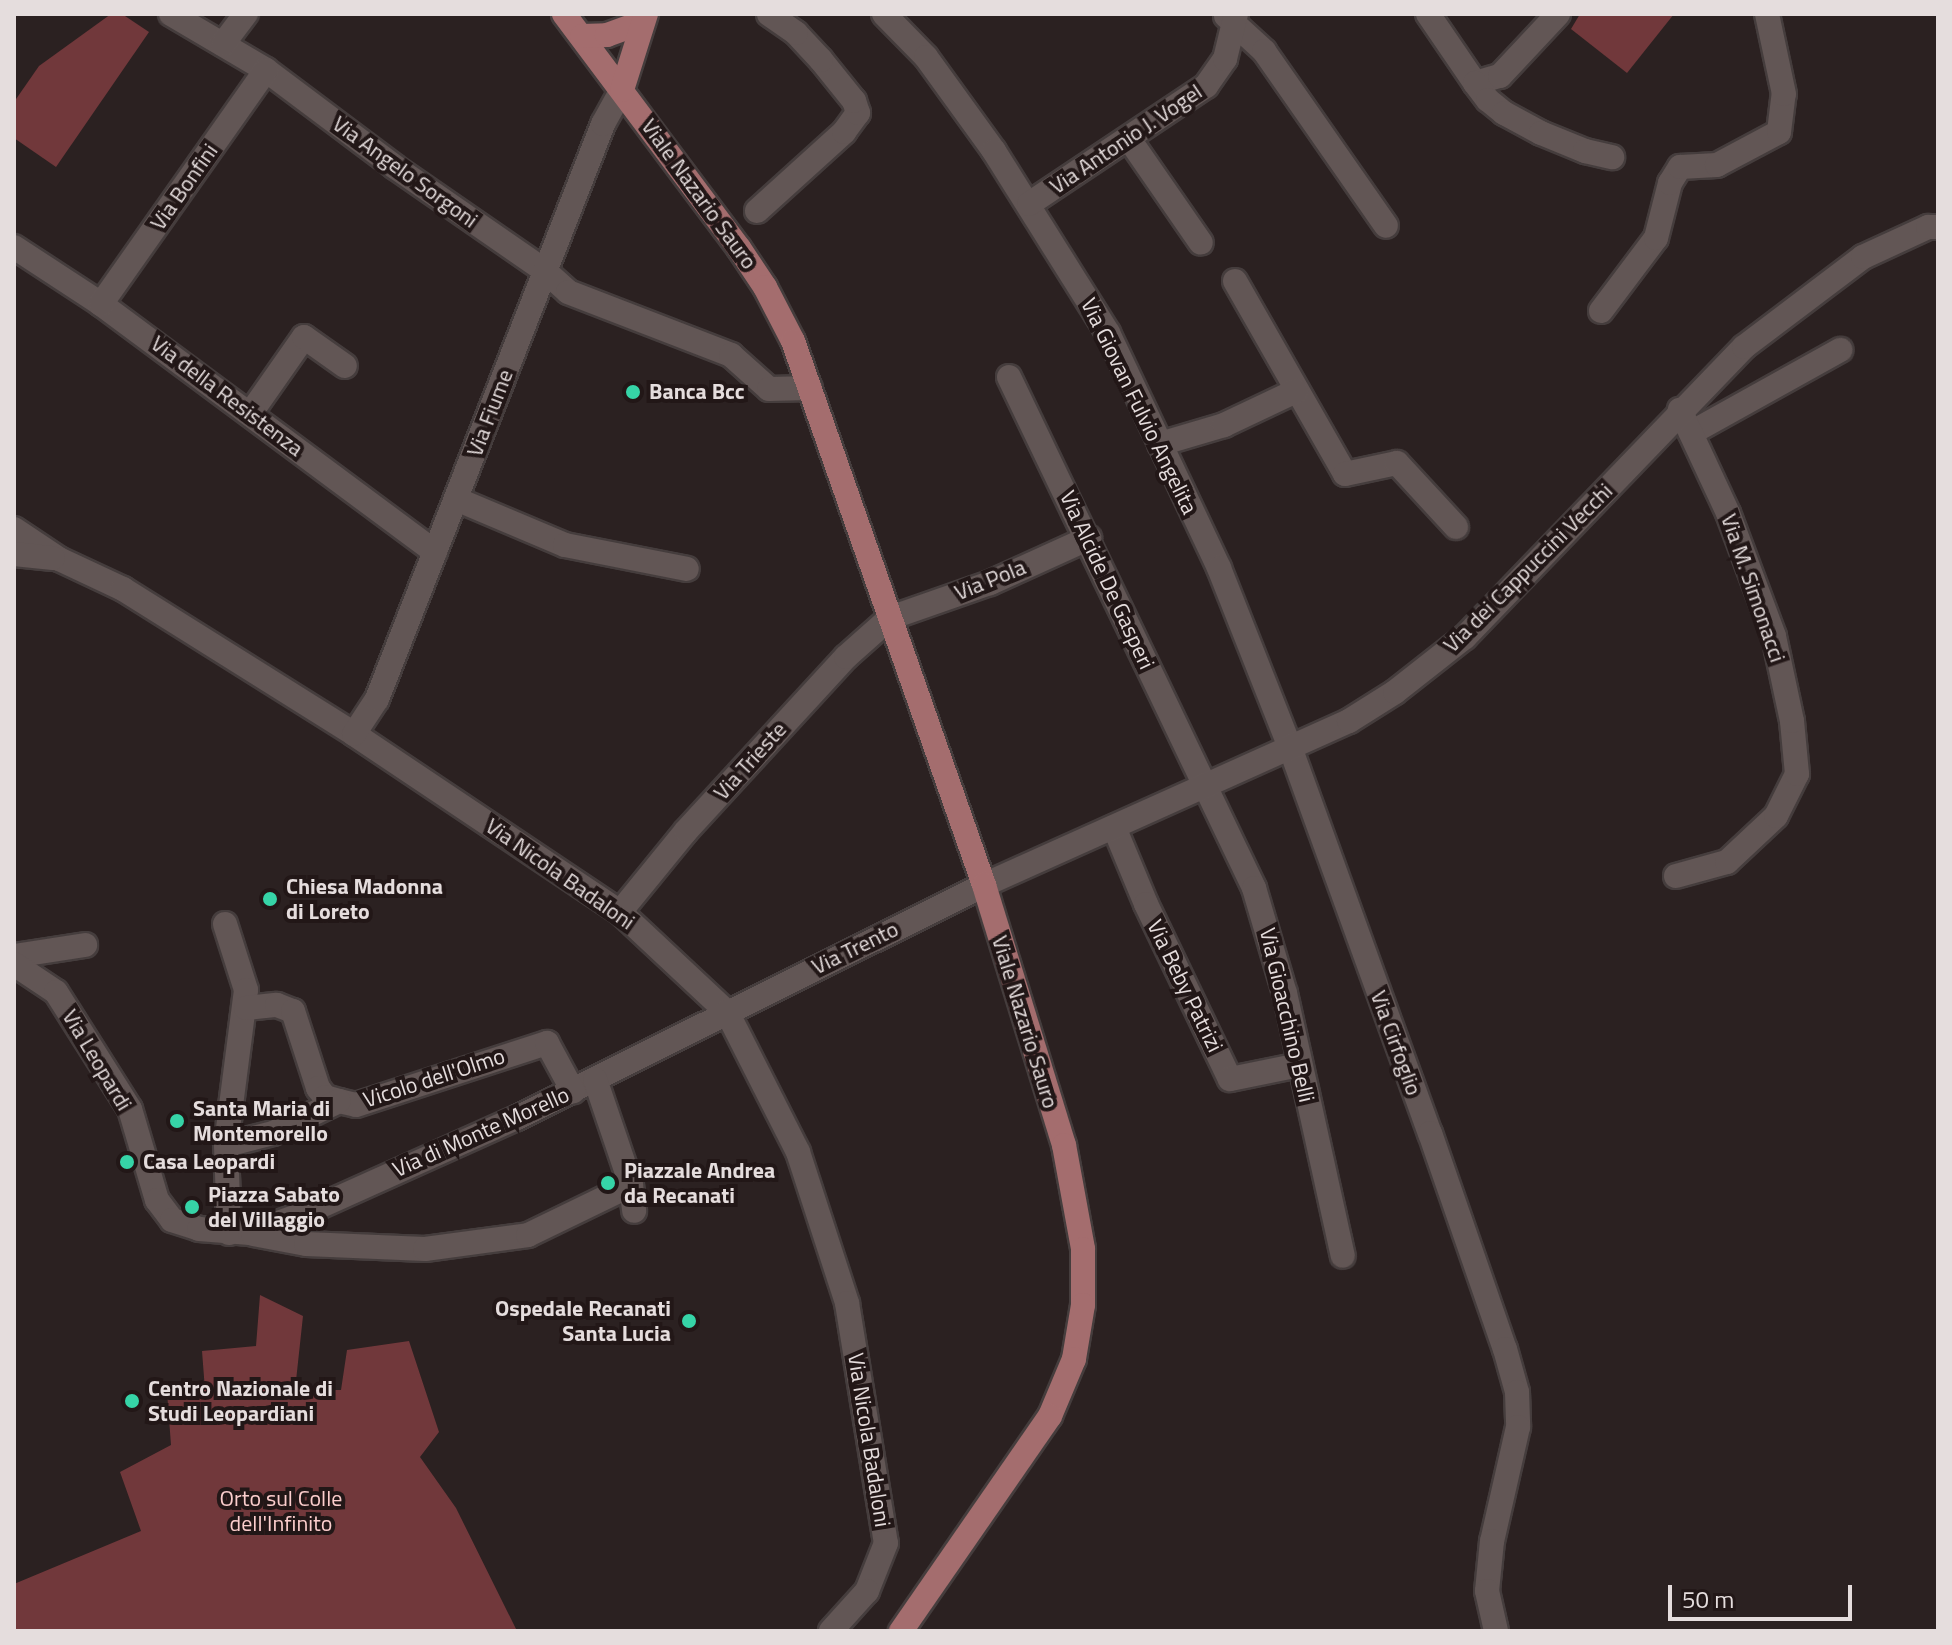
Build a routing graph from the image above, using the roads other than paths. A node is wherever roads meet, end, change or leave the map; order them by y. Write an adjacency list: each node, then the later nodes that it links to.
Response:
1 (171, 14): 12 (street, Via Angelo Sorgoni)
2 (246, 14): 12 (street)
3 (564, 14): 11 (main road, Viale Nazario Sauro)
4 (769, 14): 19 (street)
5 (884, 14): 18 (street, Via Giovan Fulvio Angelita)
6 (1428, 14): 14 (street)
7 (1558, 14): 14 (street)
8 (1767, 14): 27 (street)
9 (644, 18): 11 (main road); 15 (main road)
10 (1231, 18): 16 (street, Via Antonio J. Vogel); 20 (street, Via Antonio J. Vogel)
11 (586, 25): 15 (main road, Viale Nazario Sauro)
12 (223, 44): 13 (street, Via Angelo Sorgoni)
13 (266, 70): 24 (street, Via Angelo Sorgoni); 26 (street, Via Bonfini)
14 (1475, 83): 17 (street)
15 (622, 90): 24 (street, Via Fiume); 31 (main road, Viale Nazario Sauro)
16 (1129, 139): 18 (street, Via Antonio J. Vogel); 22 (street)
17 (1612, 157)
18 (1029, 204): 36 (street, Via Giovan Fulvio Angelita)
19 (757, 211)
20 (1386, 226)
21 (1938, 227): 33 (street, Via dei Cappuccini Vecchi)
22 (1201, 243)
23 (14, 247): 26 (street, Via della Resistenza)
24 (545, 271): 31 (street); 37 (street, Via Fiume)
25 (1235, 281): 32 (street)
26 (101, 304): 34 (street, Via della Resistenza)
27 (1601, 311)
28 (1840, 350): 35 (street)
29 (345, 366): 34 (street)
30 (1009, 377): 40 (street, Via Alcide De Gasperi)
31 (810, 388): 45 (main road, Viale Nazario Sauro)
32 (1296, 391): 36 (street); 38 (street)
33 (1680, 410): 35 (street, Via M. Simonacci); 47 (street, Via dei Cappuccini Vecchi)
34 (250, 414): 41 (street, Via della Resistenza)
35 (1691, 433): 50 (street, Via M. Simonacci)
36 (1160, 444): 47 (street, Via Giovan Fulvio Angelita)
37 (456, 499): 41 (street, Via Fiume); 44 (street)
38 (1456, 527)
39 (14, 529): 43 (street, Via Nicola Badaloni)
40 (1089, 538): 45 (street, Via Pola); 48 (street, Via Alcide De Gasperi)
41 (435, 552): 46 (street, Via Fiume)
42 (14, 554): 43 (street, Via Nicola Badaloni)
43 (59, 559): 46 (street, Via Nicola Badaloni)
44 (687, 569)
45 (890, 618): 51 (main road, Viale Nazario Sauro); 52 (street, Via Trieste)
46 (354, 734): 52 (street, Via Nicola Badaloni)
47 (1290, 747): 48 (street, Via dei Cappuccini Vecchi); 70 (street, Via Cirfoglio)
48 (1201, 785): 49 (street, Via dei Cappuccini Vecchi); 59 (street, Via Gioacchino Belli)
49 (1114, 827): 51 (street, Via dei Cappuccini Vecchi); 59 (street, Via Beby Patrizi)
50 (1676, 876)
51 (984, 885): 58 (street, Via Trento); 69 (main road, Viale Nazario Sauro)
52 (620, 912): 58 (street, Via Nicola Badaloni)
53 (225, 924): 57 (street)
54 (85, 945): 55 (street)
55 (14, 956)
56 (14, 964): 66 (street, Via Leopardi)
57 (246, 1008): 62 (street); 63 (street)
58 (727, 1012): 60 (street, Via di Monte Morello); 68 (street, Via Nicola Badaloni)
59 (1299, 1065): 67 (street, Via Gioacchino Belli)
60 (595, 1079): 61 (street, Via di Monte Morello); 64 (street)
61 (573, 1091): 62 (street, Vicolo dell'Olmo); 66 (street, Via di Monte Morello)
62 (339, 1101): 63 (street, Vicolo dell'Olmo)
63 (226, 1145): 66 (street)
64 (631, 1185): 65 (street); 66 (street)
65 (634, 1211)
66 (240, 1233)
67 (1343, 1256)
68 (831, 1631)
69 (901, 1631)
70 (1496, 1631)

